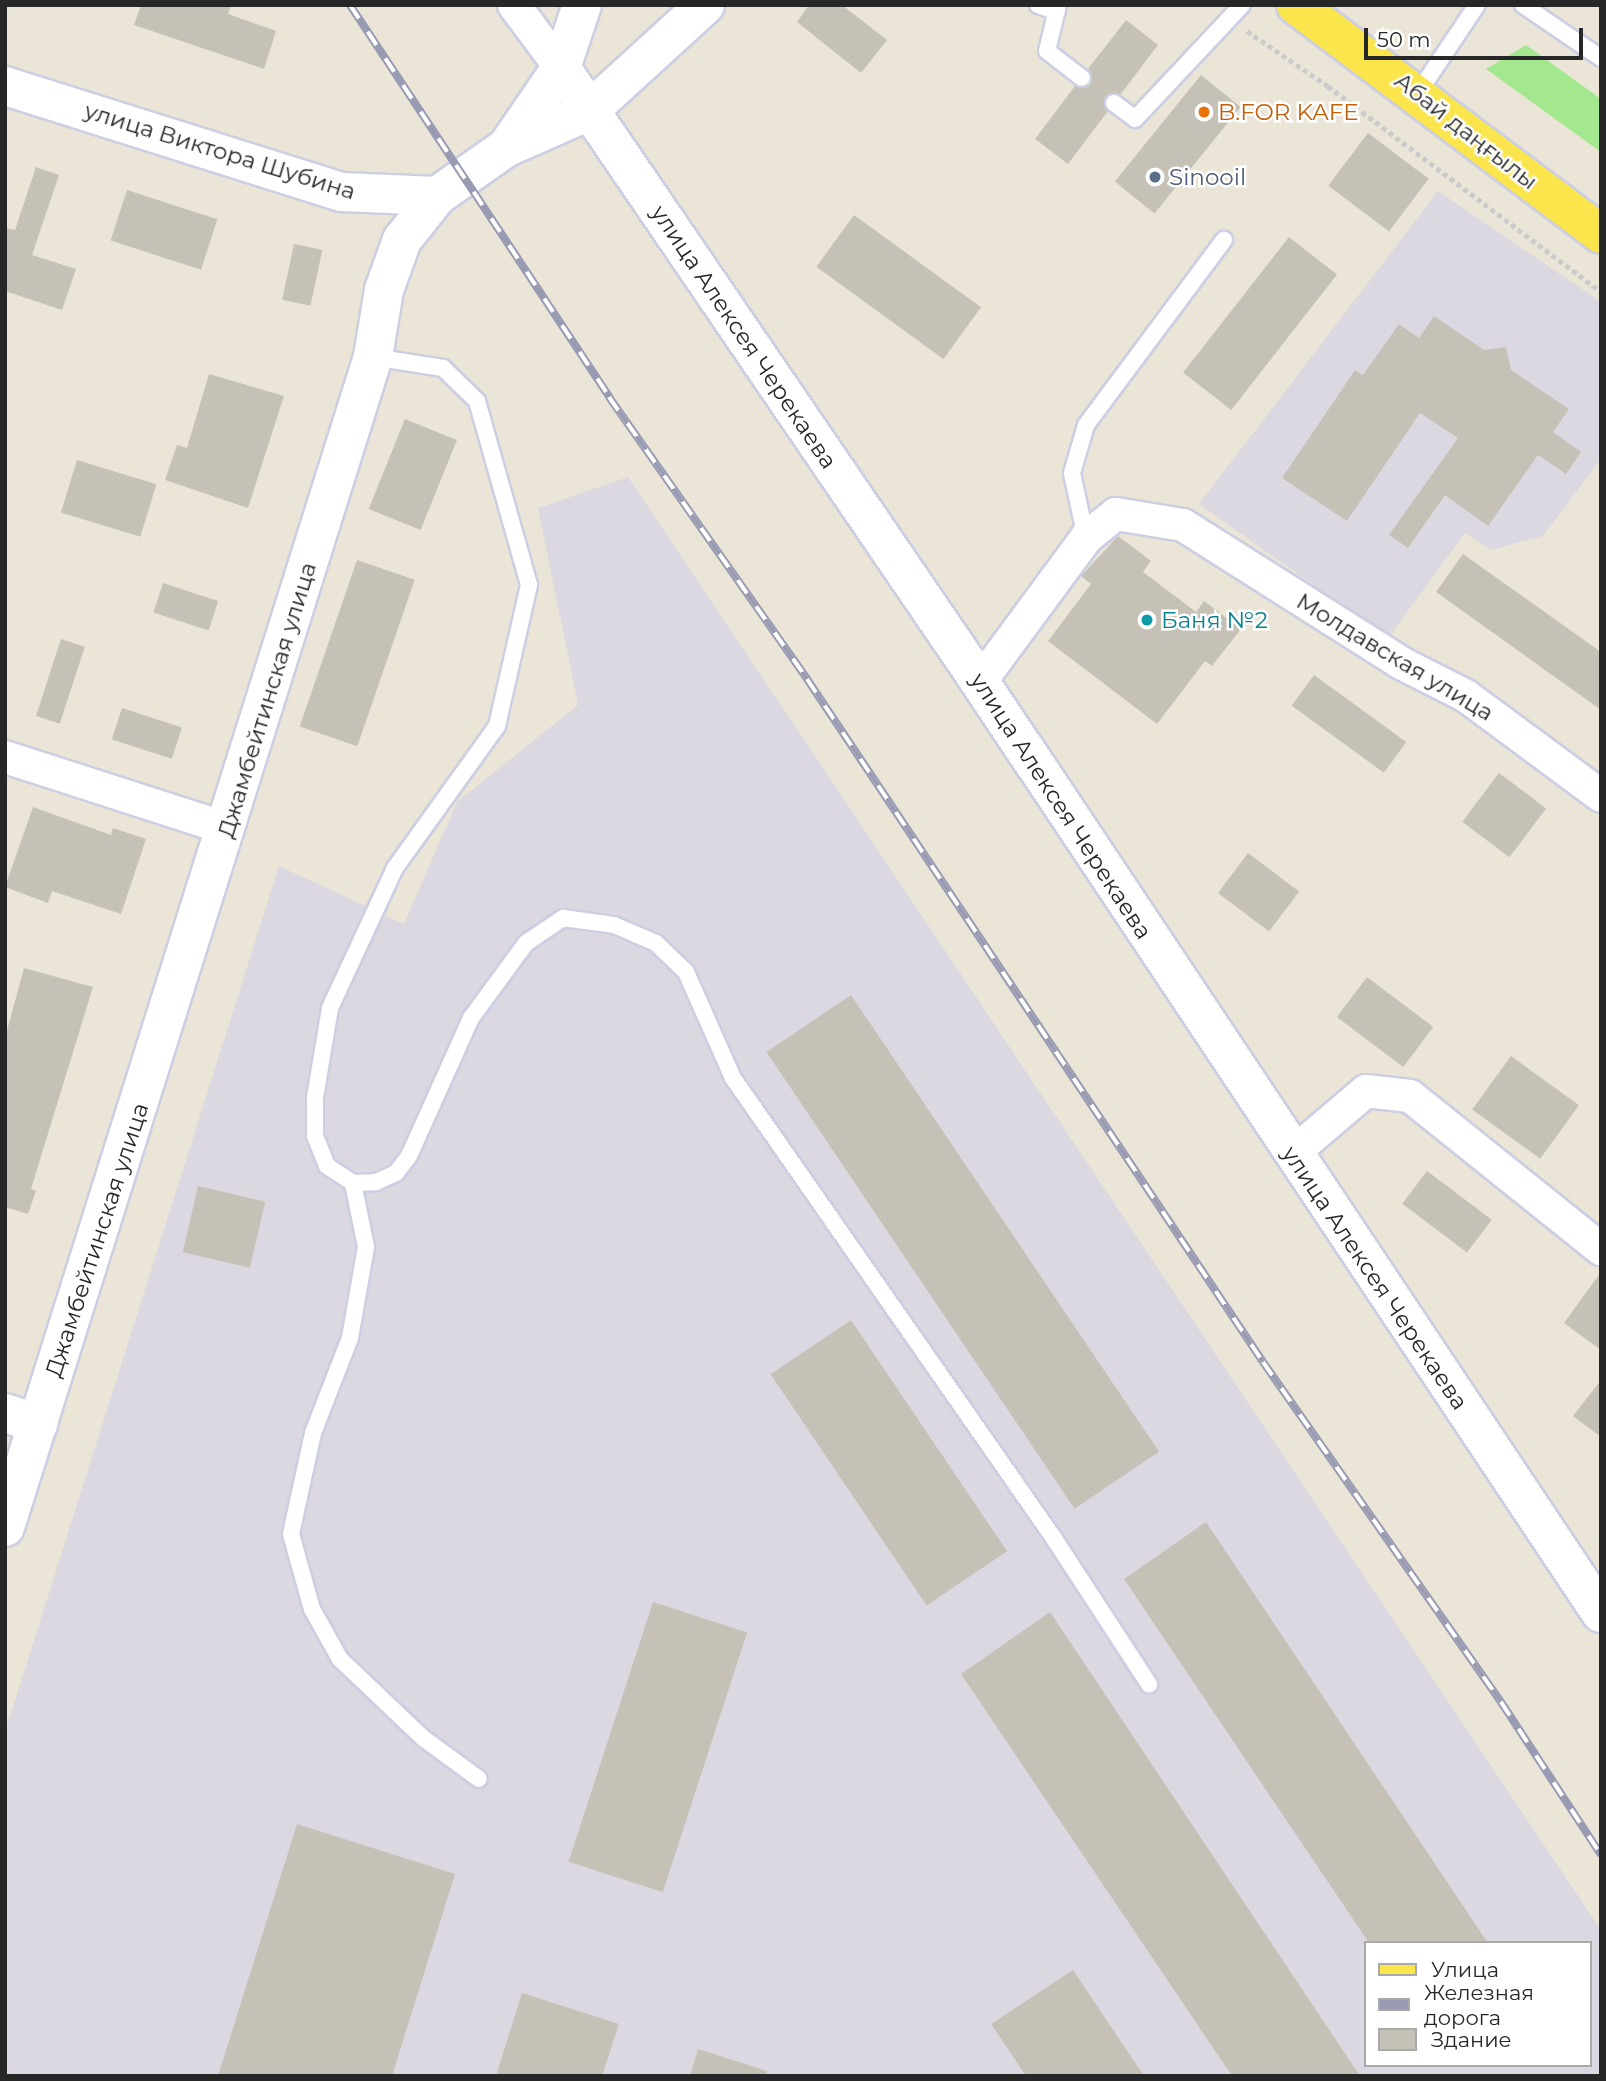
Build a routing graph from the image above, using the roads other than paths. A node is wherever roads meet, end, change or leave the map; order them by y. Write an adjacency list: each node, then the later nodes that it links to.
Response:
1 (514, 5): 11 (street, улица Алексея Черекаева)
2 (582, 5): 11 (street)
3 (705, 5): 16 (street, Джамбейтинская улица)
4 (1038, 5): 9 (lane)
5 (1242, 5): 15 (lane)
6 (1296, 5): 14 (main road, Абай даңғылы)
7 (1477, 5): 14 (lane)
8 (1523, 5): 10 (lane)
9 (1058, 9): 12 (lane)
10 (1601, 58)
11 (561, 68): 16 (street, улица Алексея Черекаева); 17 (street)
12 (1082, 78)
13 (5, 86): 18 (street, улица Виктора Шубина)
14 (1418, 93): 19 (main road, Абай даңғылы)
15 (1114, 103)
16 (589, 111): 17 (street, Джамбейтинская улица); 23 (street, улица Алексея Черекаева)
17 (507, 147): 18 (street, Джамбейтинская улица)
18 (437, 196): 21 (street, Джамбейтинская улица)
19 (1601, 234)
20 (1224, 240): 22 (lane)
21 (373, 357): 26 (street, Джамбейтинская улица); 28 (lane)
22 (1086, 538): 23 (street); 25 (street, Молдавская улица)
23 (980, 682): 27 (street, улица Алексея Черекаева)
24 (5, 757): 26 (street)
25 (1601, 796)
26 (228, 829): 30 (street, Джамбейтинская улица)
27 (1292, 1154): 29 (street); 32 (street, улица Алексея Черекаева)
28 (353, 1183): 33 (lane); 34 (lane)
29 (1601, 1249)
30 (22, 1418): 31 (street, Джамбейтинская улица)
31 (5, 1527)
32 (1601, 1613)
33 (1149, 1684)
34 (478, 1779)

